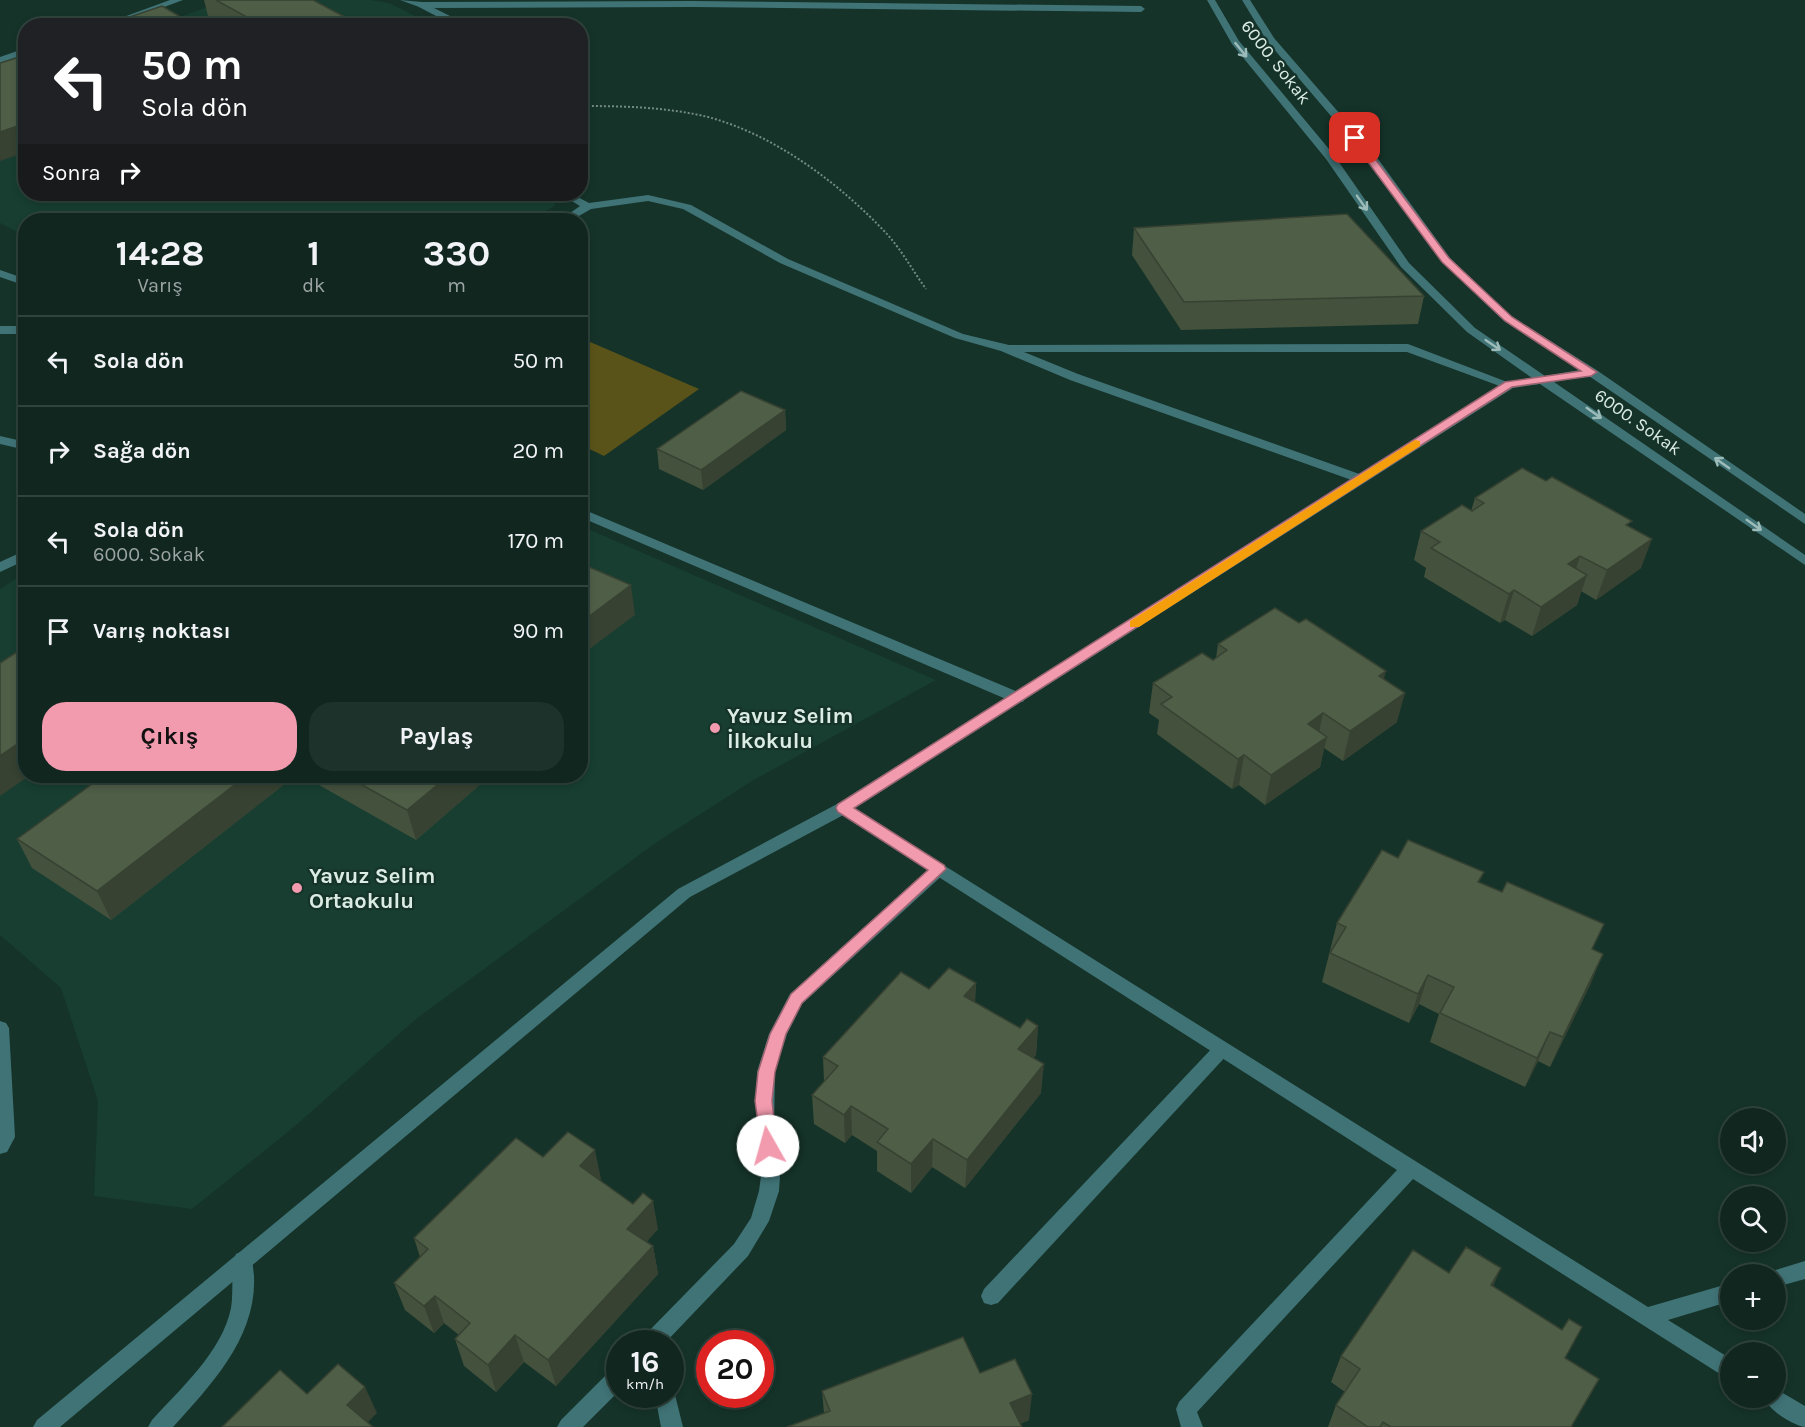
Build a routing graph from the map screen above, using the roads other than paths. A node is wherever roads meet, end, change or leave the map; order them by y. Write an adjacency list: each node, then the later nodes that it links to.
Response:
1 (179, 0): 7 (street)
2 (404, 0): 5 (street)
3 (1210, 0): 20 (street, 6000. Sokak, one-way to 20)
4 (1246, 0): 19 (street, 6000. Sokak)
5 (422, 5): 6 (street); 8 (street)
6 (1141, 9)
7 (126, 18)
8 (447, 18)
9 (18, 54): 10 (street)
10 (0, 60)
11 (578, 201): 12 (street)
12 (588, 206): 13 (street); 18 (street)
13 (577, 213)
14 (0, 273): 15 (street)
15 (18, 280)
16 (0, 330): 17 (street)
17 (18, 330)
18 (1005, 348): 21 (street); 24 (street)
19 (1591, 372): 20 (street); 26 (street, 6000. Sokak, one-way to 19)
20 (1546, 380): 21 (street); 28 (street, 6000. Sokak, one-way to 28)
21 (1509, 384): 24 (street)
22 (0, 440): 23 (street)
23 (18, 444)
24 (1360, 478): 30 (street)
25 (588, 515): 30 (street)
26 (1805, 520)
27 (18, 558): 29 (street)
28 (1805, 561)
29 (0, 568)
30 (1018, 698): 31 (street)
31 (843, 808): 32 (street); 37 (street)
32 (939, 869): 34 (street); 43 (street)
33 (0, 1028): 35 (street)
34 (1222, 1048): 36 (street); 41 (street)
35 (0, 1146)
36 (1412, 1168): 42 (street); 53 (street)
37 (243, 1260): 49 (street); 50 (street)
38 (1805, 1270): 39 (street)
39 (1786, 1275)
40 (1720, 1295): 42 (street)
41 (991, 1296)
42 (1647, 1317): 44 (street)
43 (664, 1330)
44 (1720, 1364)
45 (606, 1389): 51 (street)
46 (1786, 1406): 48 (street)
47 (667, 1408): 52 (street)
48 (1805, 1418)
49 (44, 1427)
50 (159, 1427)
51 (568, 1427)
52 (672, 1427)
53 (1192, 1427)

